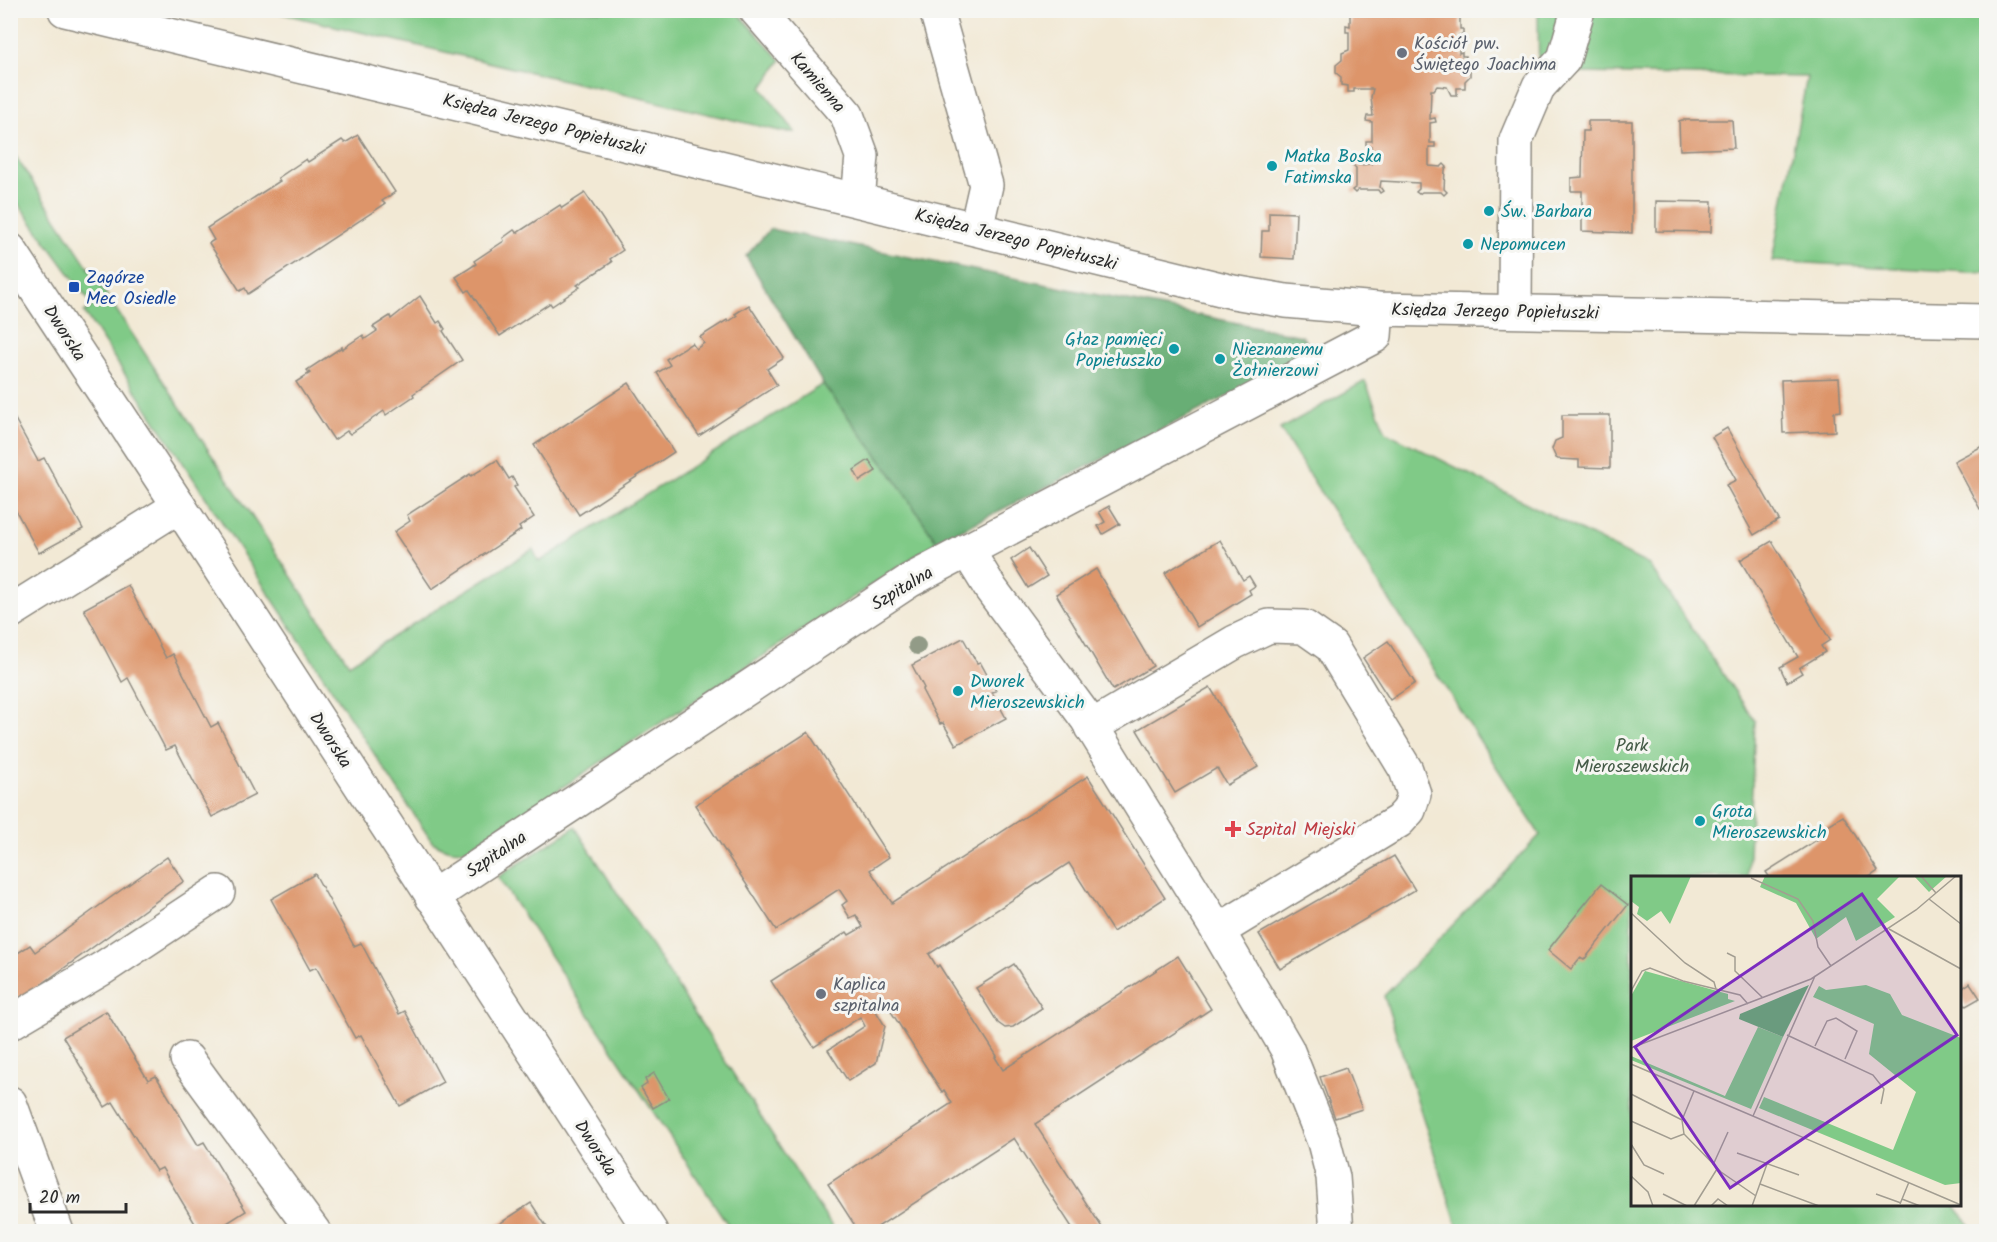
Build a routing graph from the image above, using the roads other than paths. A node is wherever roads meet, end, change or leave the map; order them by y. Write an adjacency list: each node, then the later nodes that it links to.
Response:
1 (65, 10): 5 (street, Księdza Jerzego Popiełuszki)
2 (756, 10): 5 (street, Kamienna)
3 (936, 10): 6 (street)
4 (1578, 10): 9 (street)
5 (858, 200): 6 (street, Księdza Jerzego Popiełuszki)
6 (976, 229): 8 (street, Księdza Jerzego Popiełuszki)
7 (10, 250): 11 (street, Dworska)
8 (1377, 309): 9 (street, Księdza Jerzego Popiełuszki); 12 (street, Szpitalna)
9 (1515, 310): 10 (street, Księdza Jerzego Popiełuszki)
10 (1986, 321)
11 (179, 506): 13 (street); 16 (street, Dworska)
12 (968, 550): 14 (street); 16 (street, Szpitalna)
13 (10, 612)
14 (1092, 727): 17 (street); 17 (street)
15 (218, 892): 18 (street)
16 (432, 897): 23 (street, Dworska)
17 (1218, 931): 24 (street)
18 (10, 1023)
19 (187, 1059): 22 (street)
20 (10, 1103): 21 (street)
21 (57, 1232)
22 (314, 1232)
23 (651, 1232)
24 (1337, 1232)

